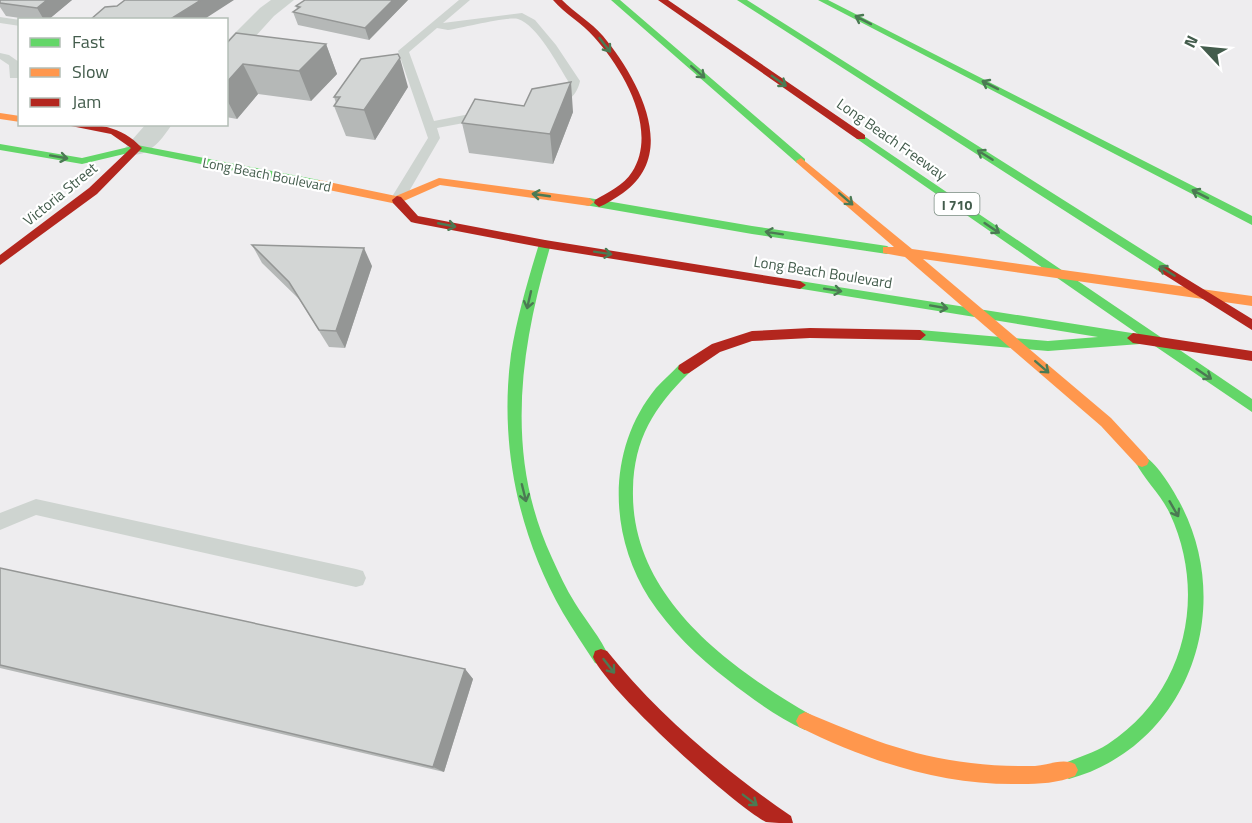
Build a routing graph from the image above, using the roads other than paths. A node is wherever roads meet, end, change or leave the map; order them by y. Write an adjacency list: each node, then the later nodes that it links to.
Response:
1 (13, 0): 9 (street)
2 (285, 0): 13 (street)
3 (465, 0): 12 (lane)
4 (557, 0): 27 (main road, one-way to 27)
5 (615, 0): 38 (main road, one-way to 38)
6 (662, 0): 40 (main road, Long Beach Freeway / I 710, one-way to 40)
7 (741, 0): 37 (main road, one-way to 7)
8 (822, 0): 28 (main road, one-way to 8)
9 (0, 9)
10 (0, 20): 11 (lane)
11 (18, 23)
12 (435, 25): 17 (lane); 23 (lane)
13 (228, 52)
14 (0, 56): 15 (lane)
15 (17, 76): 16 (lane)
16 (0, 79)
17 (536, 106)
18 (500, 113): 23 (lane)
19 (0, 116): 20 (main road)
20 (18, 118)
21 (80, 126): 25 (main road, Long Beach Boulevard)
22 (158, 126): 25 (street)
23 (430, 126): 26 (lane)
24 (0, 147): 25 (main road, Long Beach Boulevard, one-way to 25)
25 (137, 148): 26 (main road, Long Beach Boulevard); 31 (main road, Victoria Street)
26 (397, 200): 27 (main road, Long Beach Boulevard, one-way to 26); 30 (main road, Long Beach Boulevard, one-way to 30)
27 (598, 203): 33 (main road, Long Beach Boulevard, one-way to 27)
28 (1252, 221)
29 (560, 232): 30 (main road)
30 (545, 244): 38 (main road, Long Beach Boulevard, one-way to 38); 43 (main road, one-way to 43)
31 (0, 261)
32 (906, 270): 34 (main road)
33 (1076, 278): 35 (main road); 36 (main road, Long Beach Boulevard)
34 (964, 279)
35 (1052, 288)
36 (1252, 301)
37 (1252, 325)
38 (1140, 339): 39 (main road, Long Beach Boulevard)
39 (1252, 356)
40 (1252, 406)
41 (0, 522): 42 (lane)
42 (356, 578)
43 (784, 823)

